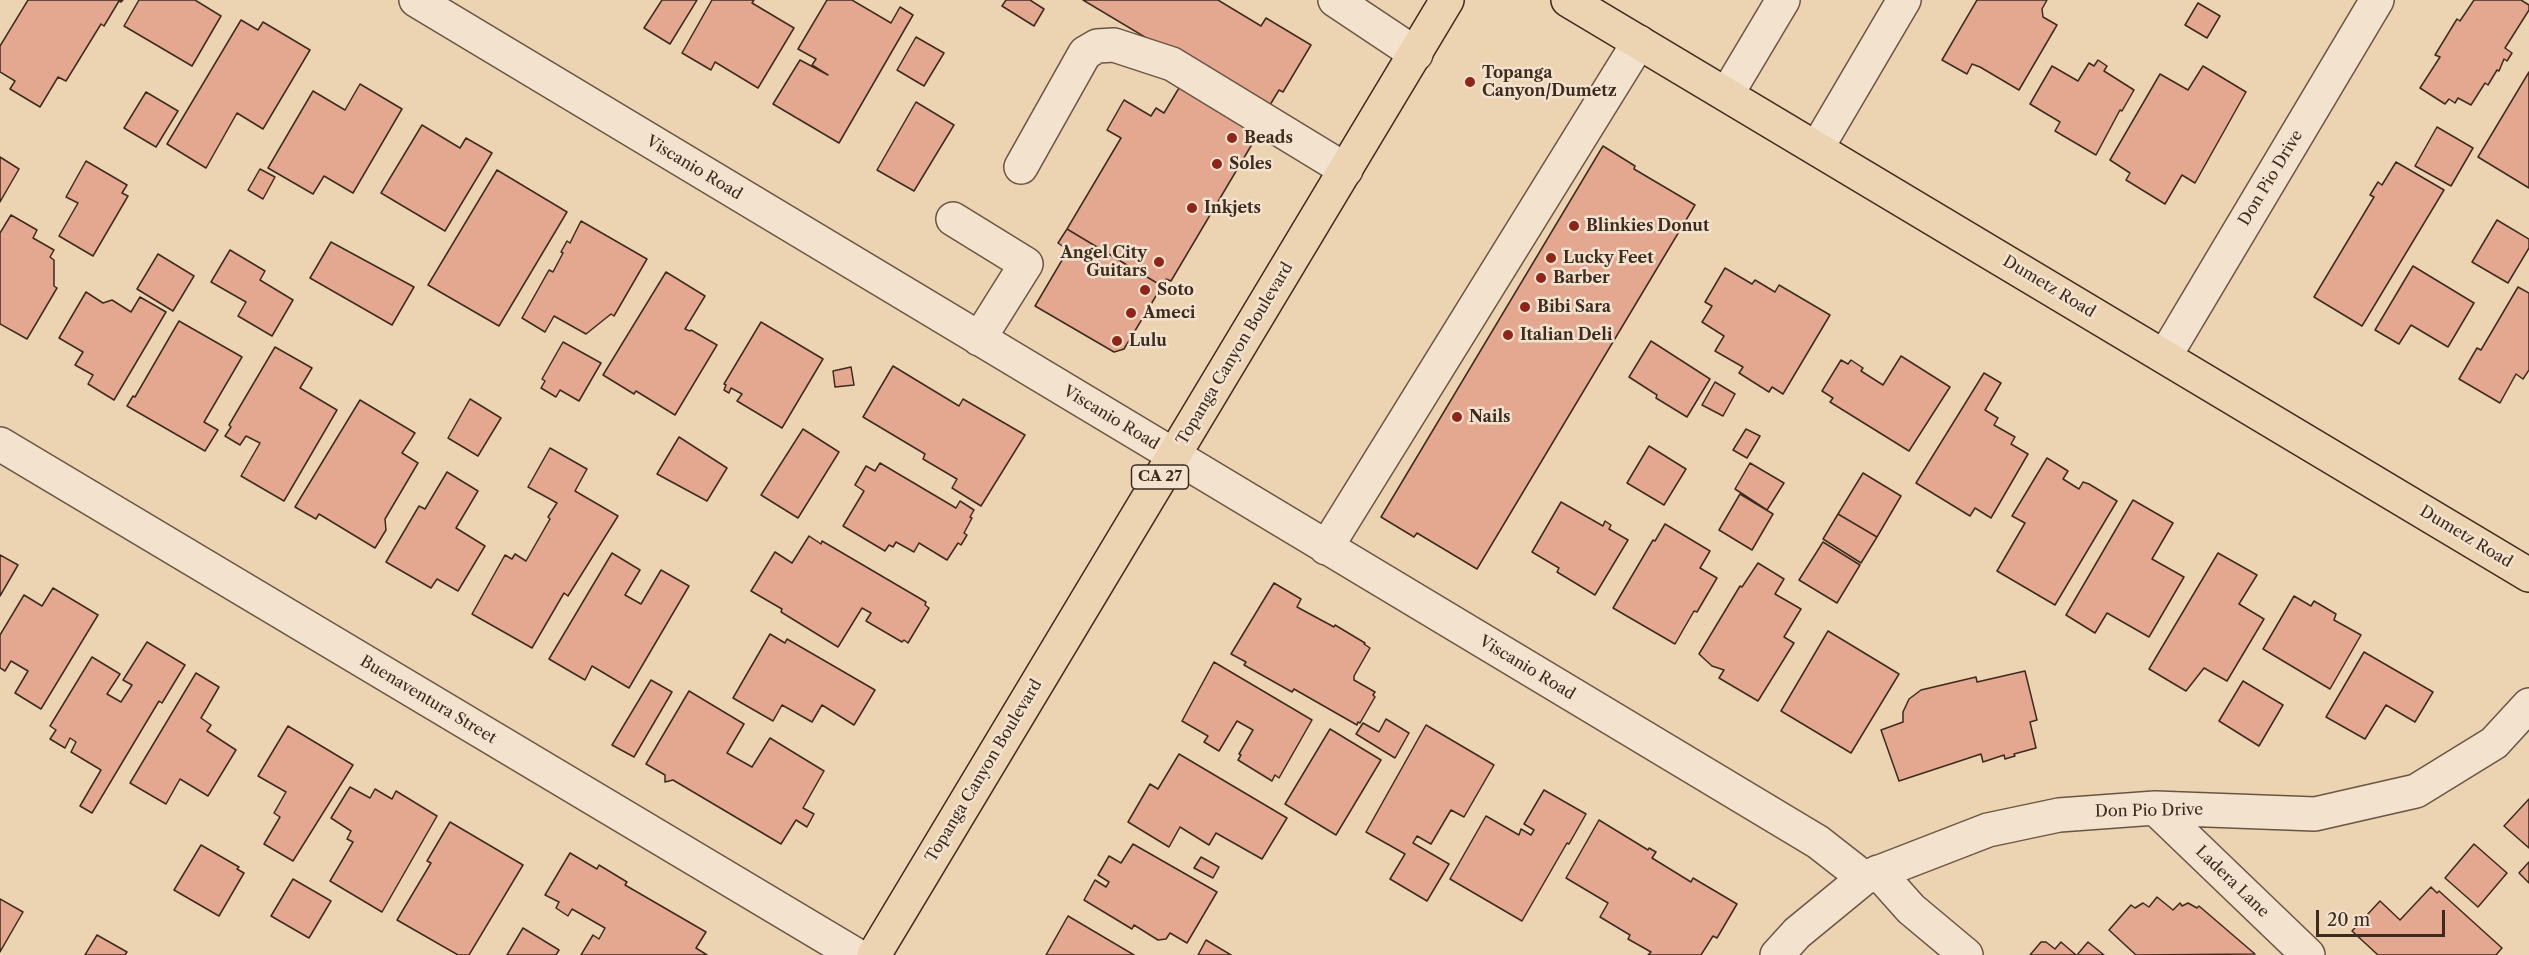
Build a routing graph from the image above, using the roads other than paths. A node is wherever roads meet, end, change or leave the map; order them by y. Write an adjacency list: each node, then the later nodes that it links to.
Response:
1 (416, 0): 15 (street, Viscanio Road)
2 (1335, 0): 9 (street)
3 (1447, 0): 9 (main road, Topanga Canyon Boulevard / CA 27)
4 (1568, 0): 8 (main road, Dumetz Road)
5 (1783, 0): 10 (street)
6 (1904, 0): 11 (street)
7 (2377, 0): 16 (street, Don Pio Drive)
8 (1639, 42): 10 (main road, Dumetz Road); 19 (street)
9 (1416, 54): 13 (main road, Topanga Canyon Boulevard / CA 27)
10 (1727, 94): 11 (main road, Dumetz Road)
11 (1817, 148): 16 (main road, Dumetz Road)
12 (1021, 167): 13 (street)
13 (1346, 170): 18 (main road, Topanga Canyon Boulevard / CA 27)
14 (953, 219): 15 (street)
15 (979, 339): 18 (street, Viscanio Road)
16 (2165, 356): 20 (main road, Dumetz Road)
17 (0, 444): 24 (street, Buenaventura Street)
18 (1173, 456): 19 (street, Viscanio Road); 25 (main road, Topanga Canyon Boulevard / CA 27)
19 (1326, 548): 23 (street, Viscanio Road)
20 (2529, 575)
21 (2529, 705): 22 (street, Don Pio Drive)
22 (2155, 808): 23 (street, Don Pio Drive); 28 (street, Ladera Lane)
23 (1871, 875): 26 (street, Don Pio Drive); 27 (street, Viscanio Road)
24 (856, 955)
25 (874, 955)
26 (1777, 955)
27 (1966, 955)
28 (2308, 955)

